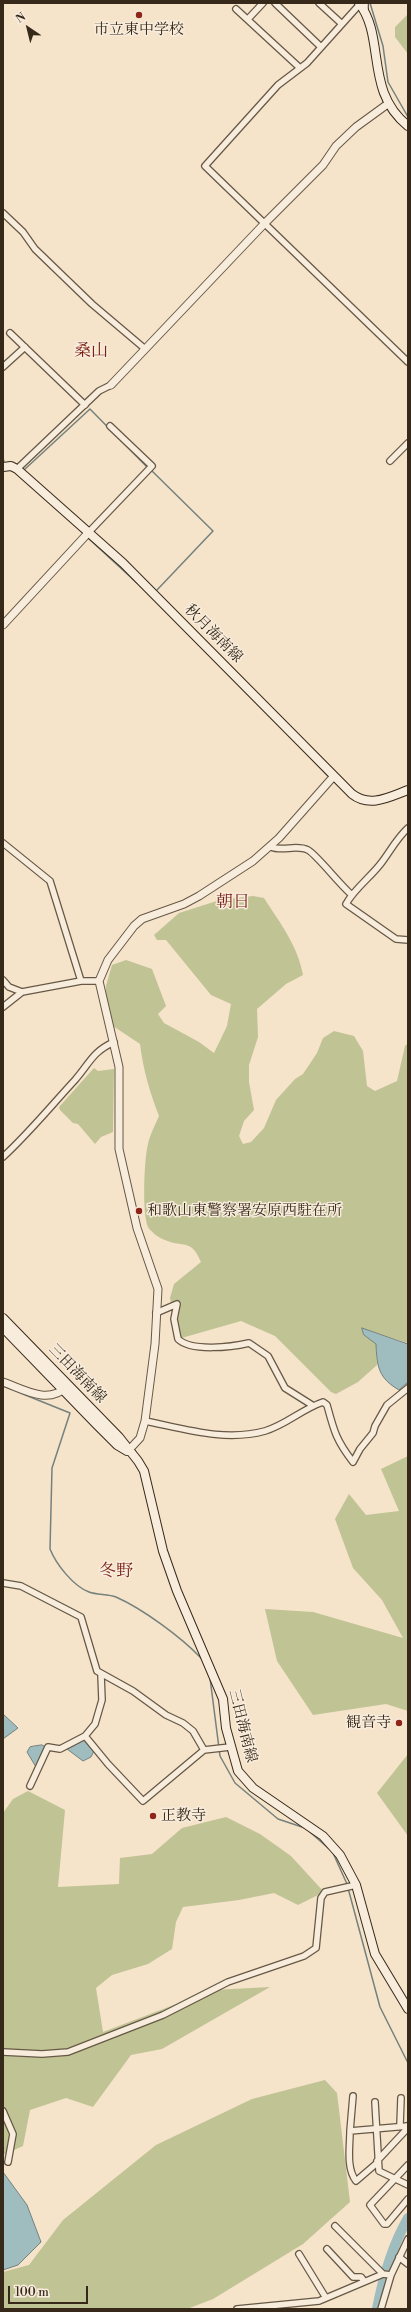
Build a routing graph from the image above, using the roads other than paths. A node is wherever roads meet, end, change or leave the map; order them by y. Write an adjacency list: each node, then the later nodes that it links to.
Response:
1 (263, 3): 6 (street)
2 (275, 3): 8 (street)
3 (319, 3): 7 (street)
4 (362, 5): 7 (street); 10 (main road)
5 (236, 9): 6 (street)
6 (248, 20): 9 (street)
7 (342, 24): 8 (street)
8 (321, 47): 9 (street)
9 (300, 68): 13 (street)
10 (389, 103): 11 (main road); 13 (street)
11 (408, 126)
12 (3, 213): 16 (street)
13 (264, 223): 16 (street); 17 (street)
14 (10, 333): 15 (street)
15 (25, 347): 18 (street); 20 (street)
16 (144, 348): 19 (street)
17 (408, 362)
18 (3, 367)
19 (111, 384): 20 (street)
20 (85, 405): 25 (street)
21 (110, 426): 26 (street)
22 (408, 443): 23 (street)
23 (390, 460)
24 (3, 467): 25 (main road)
25 (17, 469): 26 (main road, 秋月海南線)
26 (89, 532): 27 (street); 28 (main road, 秋月海南線)
27 (3, 625)
28 (333, 777): 29 (main road, 秋月海南線); 32 (street)
29 (408, 790)
30 (408, 828): 33 (street)
31 (3, 843): 36 (street)
32 (271, 847): 33 (street); 37 (street)
33 (352, 894): 34 (street)
34 (408, 940)
35 (3, 980): 38 (street)
36 (81, 981): 37 (street); 38 (street)
37 (99, 982): 40 (street)
38 (22, 992): 39 (street)
39 (3, 1007)
40 (114, 1042): 41 (street); 42 (street)
41 (3, 1157)
42 (156, 1313): 48 (street); 49 (street)
43 (3, 1318): 46 (main road, 三田海南線)
44 (3, 1328): 46 (main road, 三田海南線)
45 (3, 1382): 46 (street)
46 (66, 1387): 50 (main road, 三田海南線)
47 (408, 1388): 48 (street)
48 (312, 1406): 49 (street)
49 (145, 1421): 50 (street)
50 (128, 1451): 54 (main road, 三田海南線)
51 (3, 1583): 52 (street)
52 (102, 1675): 53 (street); 55 (street)
53 (85, 1736): 55 (street); 56 (street)
54 (230, 1747): 55 (street); 57 (main road, 三田海南線)
55 (204, 1750)
56 (30, 1786)
57 (356, 1885): 58 (main road, 三田海南線); 59 (street)
58 (408, 2009)
59 (3, 2052)
60 (353, 2096): 67 (street)
61 (401, 2098): 64 (street)
62 (375, 2102): 66 (street)
63 (3, 2112): 68 (street)
64 (400, 2126): 65 (street); 66 (street)
65 (408, 2126): 69 (street)
66 (376, 2129): 67 (street); 69 (street)
67 (350, 2131): 69 (street)
68 (8, 2162)
69 (377, 2162): 71 (street)
70 (408, 2165): 71 (street)
71 (394, 2179): 72 (street); 73 (street)
72 (408, 2185)
73 (408, 2199)
74 (335, 2226): 80 (street)
75 (408, 2239): 78 (street)
76 (327, 2249): 82 (street)
77 (299, 2254): 83 (street)
78 (399, 2257): 79 (street); 81 (street)
79 (408, 2264)
80 (383, 2274): 81 (street); 82 (street)
81 (391, 2275): 85 (street)
82 (364, 2281): 83 (street)
83 (326, 2298): 84 (street)
84 (237, 2309)
85 (381, 2309)

